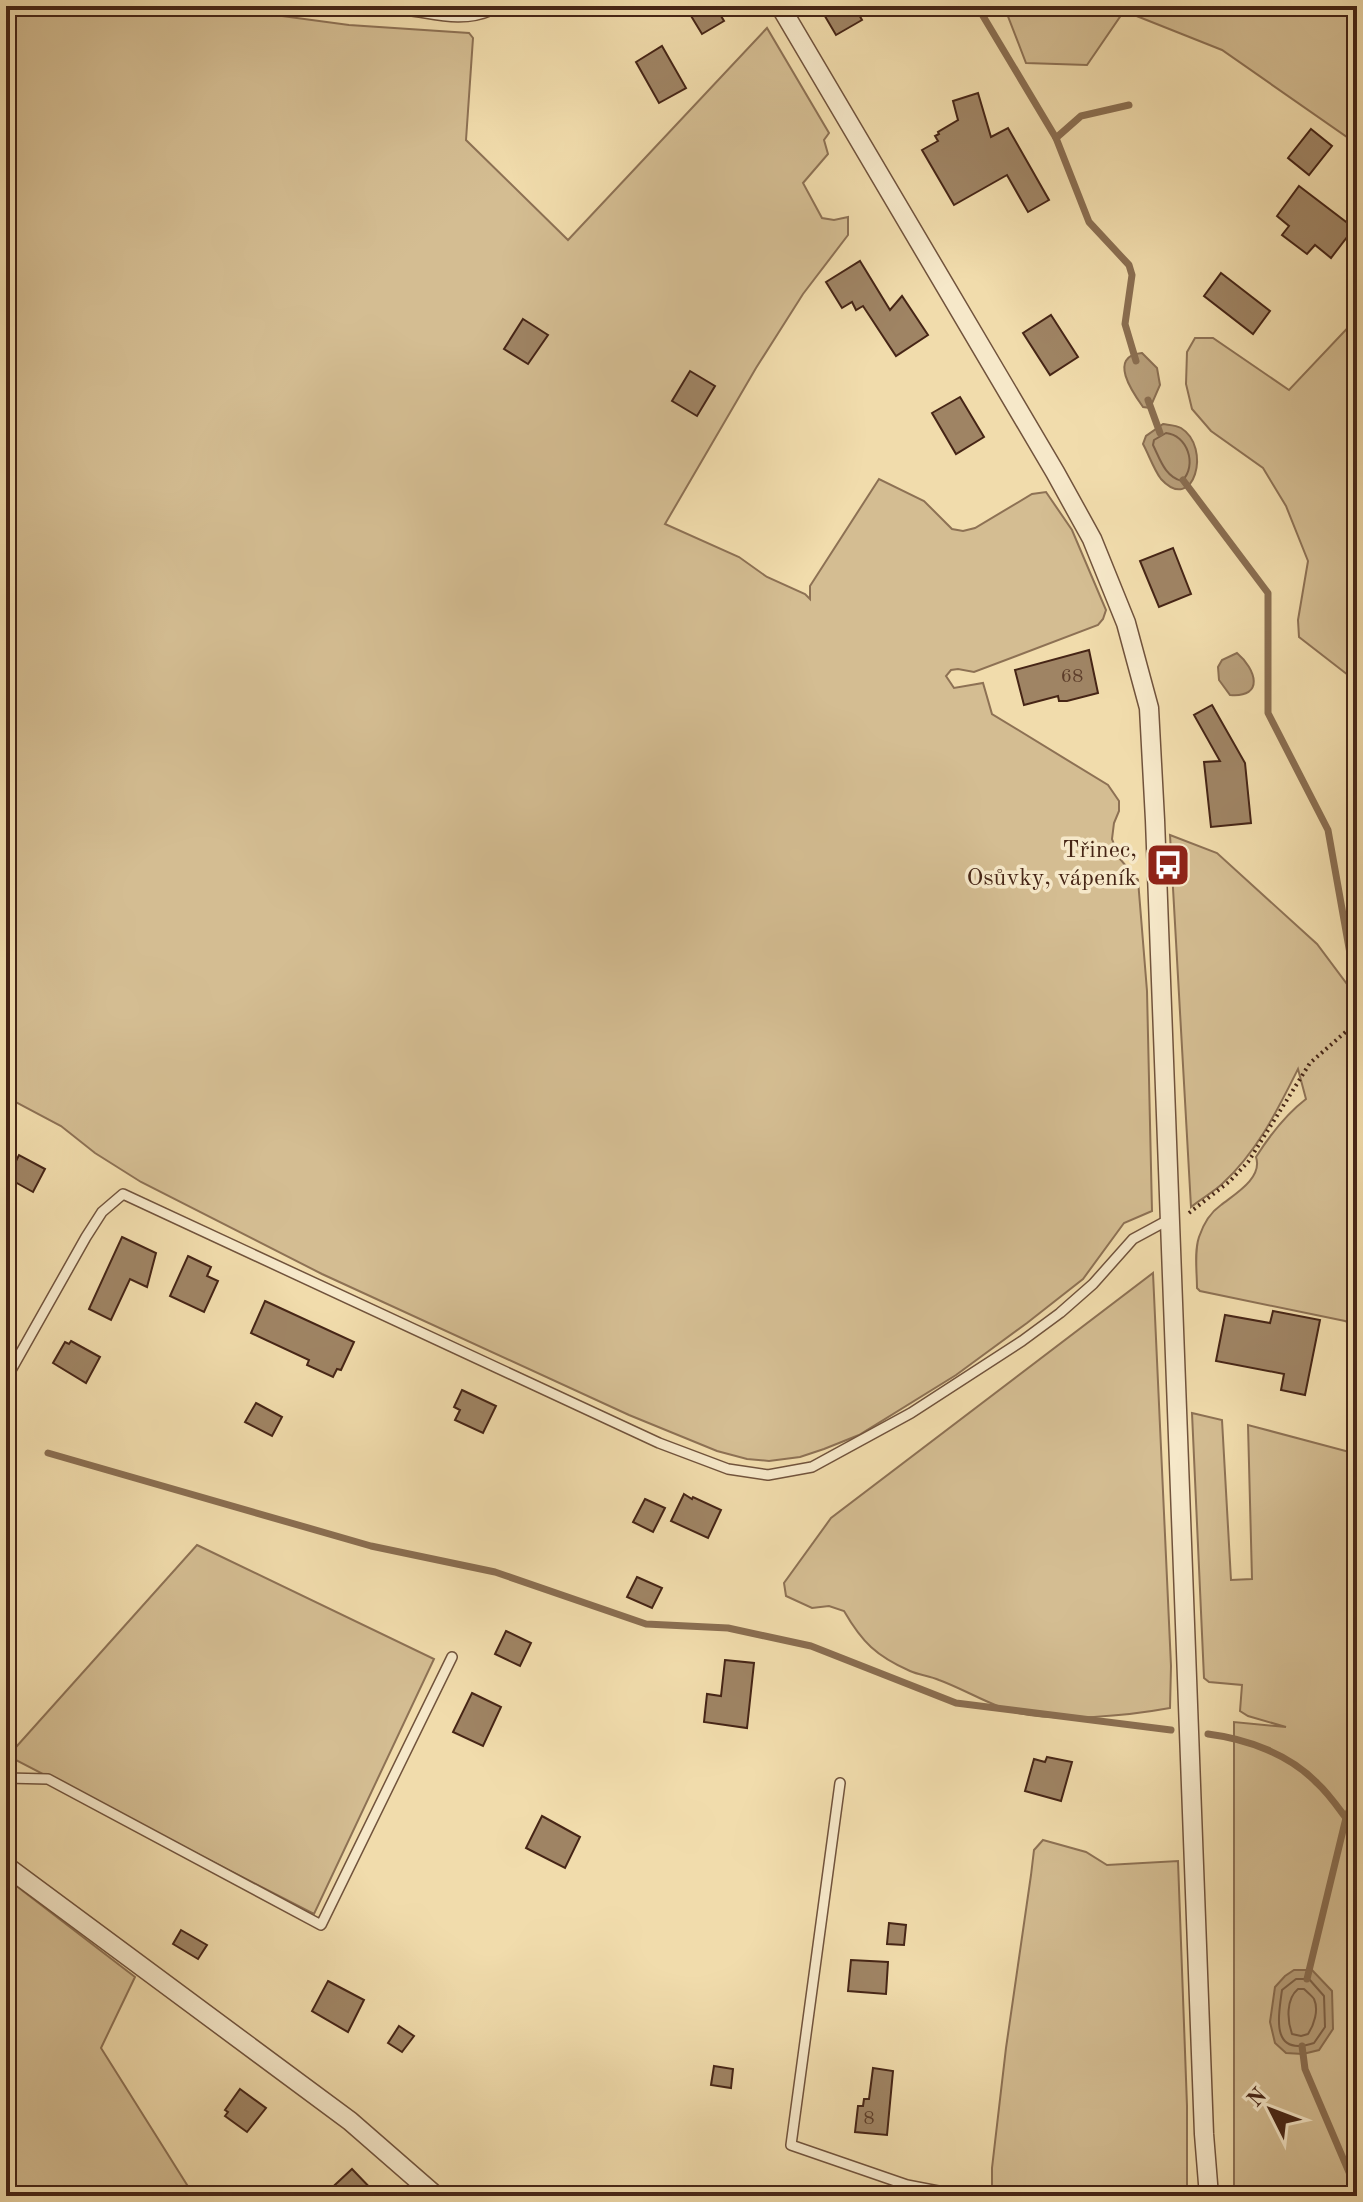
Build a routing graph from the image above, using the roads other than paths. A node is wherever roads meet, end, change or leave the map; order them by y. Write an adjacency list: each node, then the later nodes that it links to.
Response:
1 (410, 6): 2 (street)
2 (490, 6)
3 (780, 6): 4 (street)
4 (1170, 1219): 5 (lane); 12 (street)
5 (6, 1379)
6 (452, 1657): 7 (lane)
7 (6, 1778)
8 (840, 1783): 11 (lane)
9 (6, 1866): 10 (street)
10 (436, 2196)
11 (964, 2196)
12 (1209, 2196)

